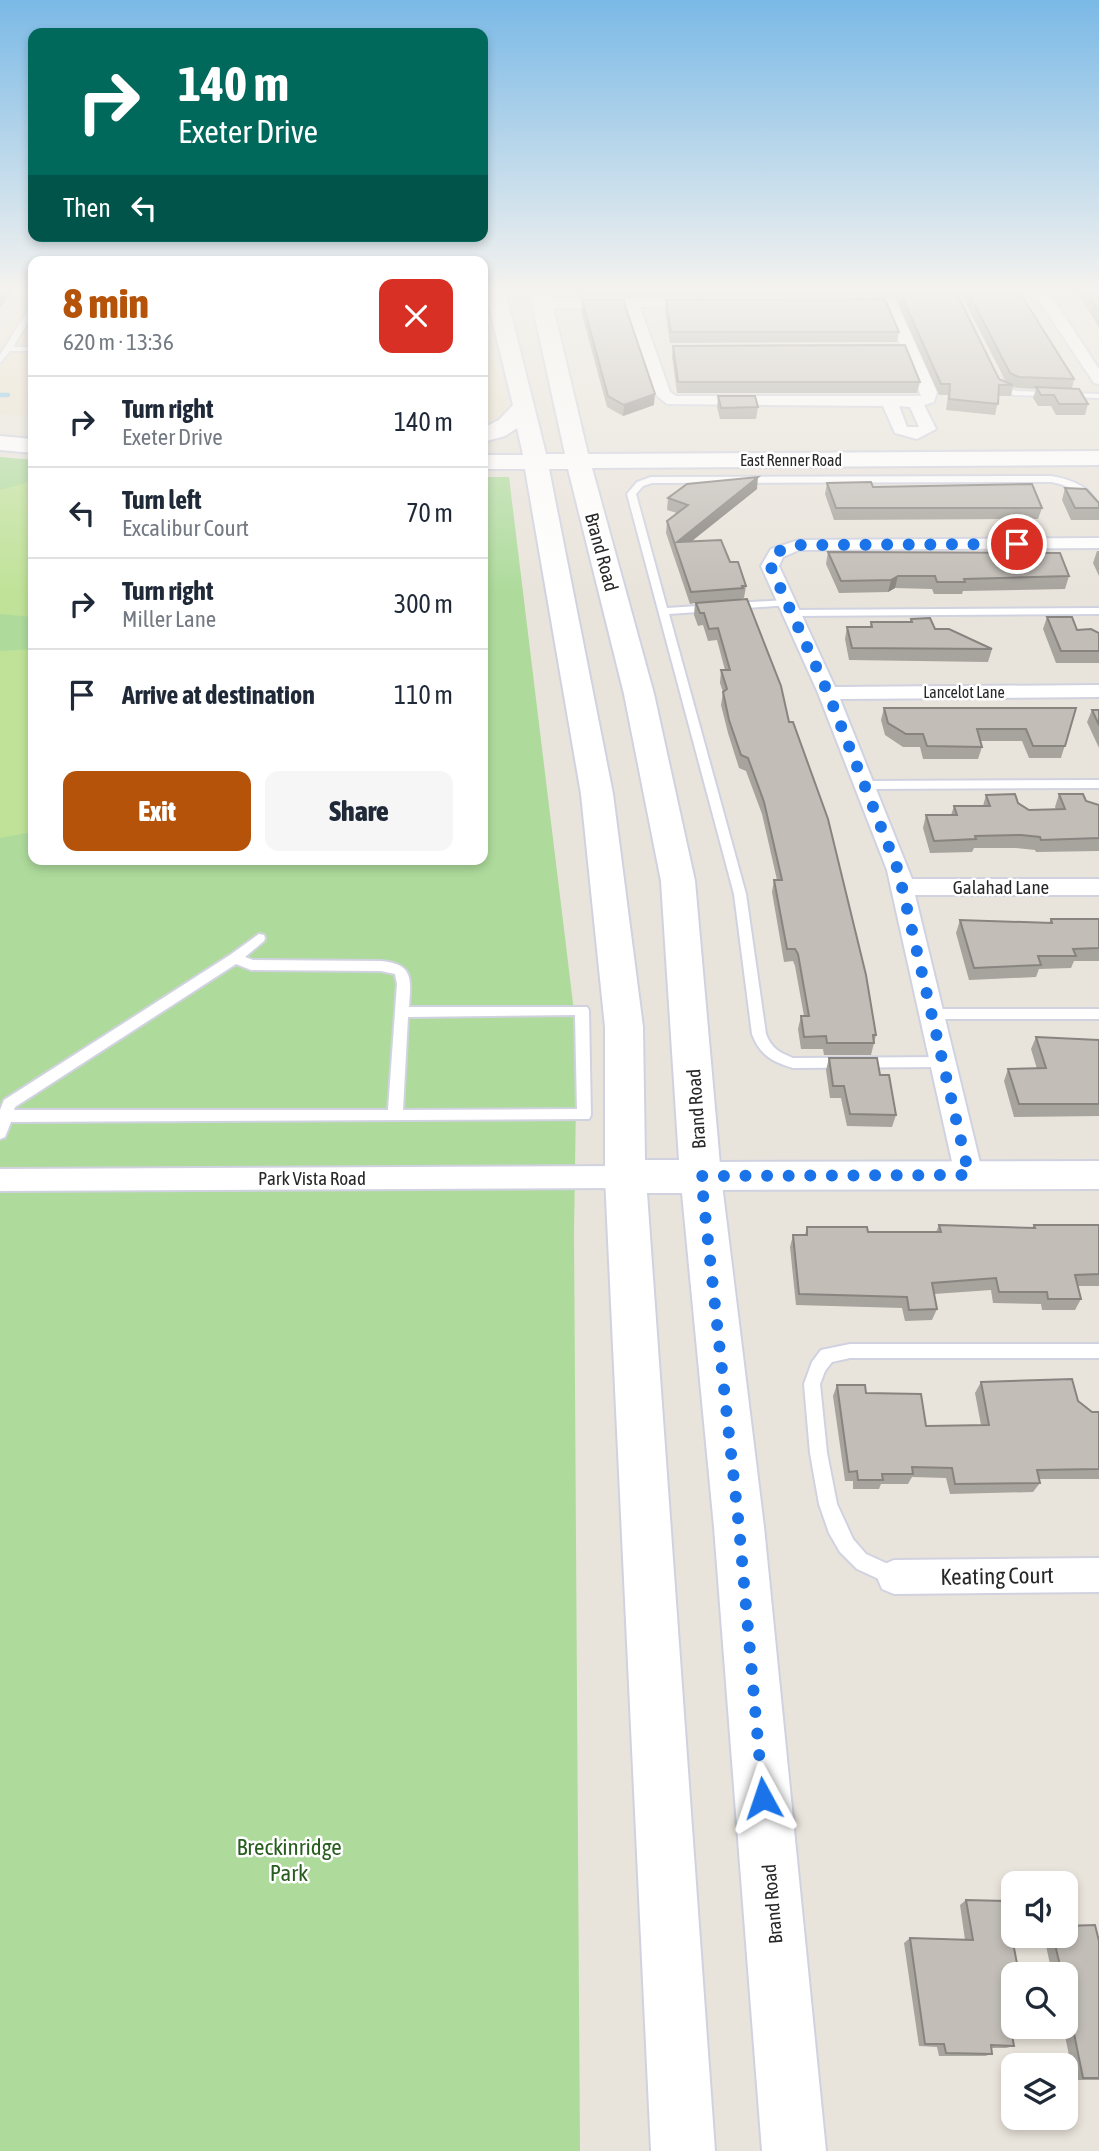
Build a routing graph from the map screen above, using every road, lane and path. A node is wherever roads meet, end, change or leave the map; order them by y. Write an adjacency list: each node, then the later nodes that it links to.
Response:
1 (520, 390): 10 (main road, Brand Road)
2 (565, 390): 20 (main road, Brand Road)
3 (662, 390): 7 (street)
4 (927, 390): 8 (street)
5 (1009, 390): 6 (lane)
6 (1099, 396)
7 (668, 400): 9 (street)
8 (921, 401): 9 (street); 18 (street)
9 (889, 402): 18 (street)
10 (524, 405): 13 (main road); 21 (main road, Brand Road)
11 (0, 422): 12 (main road)
12 (28, 425)
13 (488, 435)
14 (488, 438): 21 (main road, East Renner Road)
15 (1099, 438): 18 (main road, East Renner Road)
16 (618, 439): 18 (main road, East Renner Road)
17 (0, 443): 19 (main road)
18 (921, 444): 20 (main road, East Renner Road); 22 (main road, East Renner Road)
19 (28, 446)
20 (580, 447): 21 (main road, East Renner Road); 31 (main road, Brand Road)
21 (534, 450): 23 (main road, East Renner Road); 31 (main road, Brand Road)
22 (1099, 458)
23 (488, 461)
24 (1099, 513): 27 (lane)
25 (1099, 543): 26 (street)
26 (789, 608): 27 (lane); 28 (lane); 30 (street)
27 (662, 611): 41 (lane)
28 (1099, 611)
29 (1099, 691): 30 (street, Lancelot Lane)
30 (828, 693): 33 (street)
31 (616, 732): 47 (main road, Brand Road); 48 (main road, Brand Road)
32 (1099, 784): 33 (lane)
33 (865, 785): 34 (street)
34 (902, 887): 35 (street, Galahad Lane); 39 (street)
35 (1099, 887)
36 (259, 938): 37 (lane)
37 (235, 958): 38 (lane); 43 (lane)
38 (402, 1012): 42 (lane); 42 (lane)
39 (932, 1014): 40 (lane); 41 (street)
40 (1099, 1014)
41 (943, 1062): 45 (street)
42 (395, 1115): 43 (lane)
43 (5, 1116): 44 (lane)
44 (0, 1133)
45 (969, 1175): 46 (street); 47 (street)
46 (1099, 1175)
47 (701, 1176): 48 (main road); 54 (main road, Brand Road)
48 (625, 1177): 49 (street, Park Vista Road); 53 (main road, Brand Road)
49 (0, 1180)
50 (1099, 1351): 52 (lane)
51 (1099, 1575): 52 (street, Keating Court)
52 (894, 1577)
53 (683, 2151)
54 (794, 2151)

